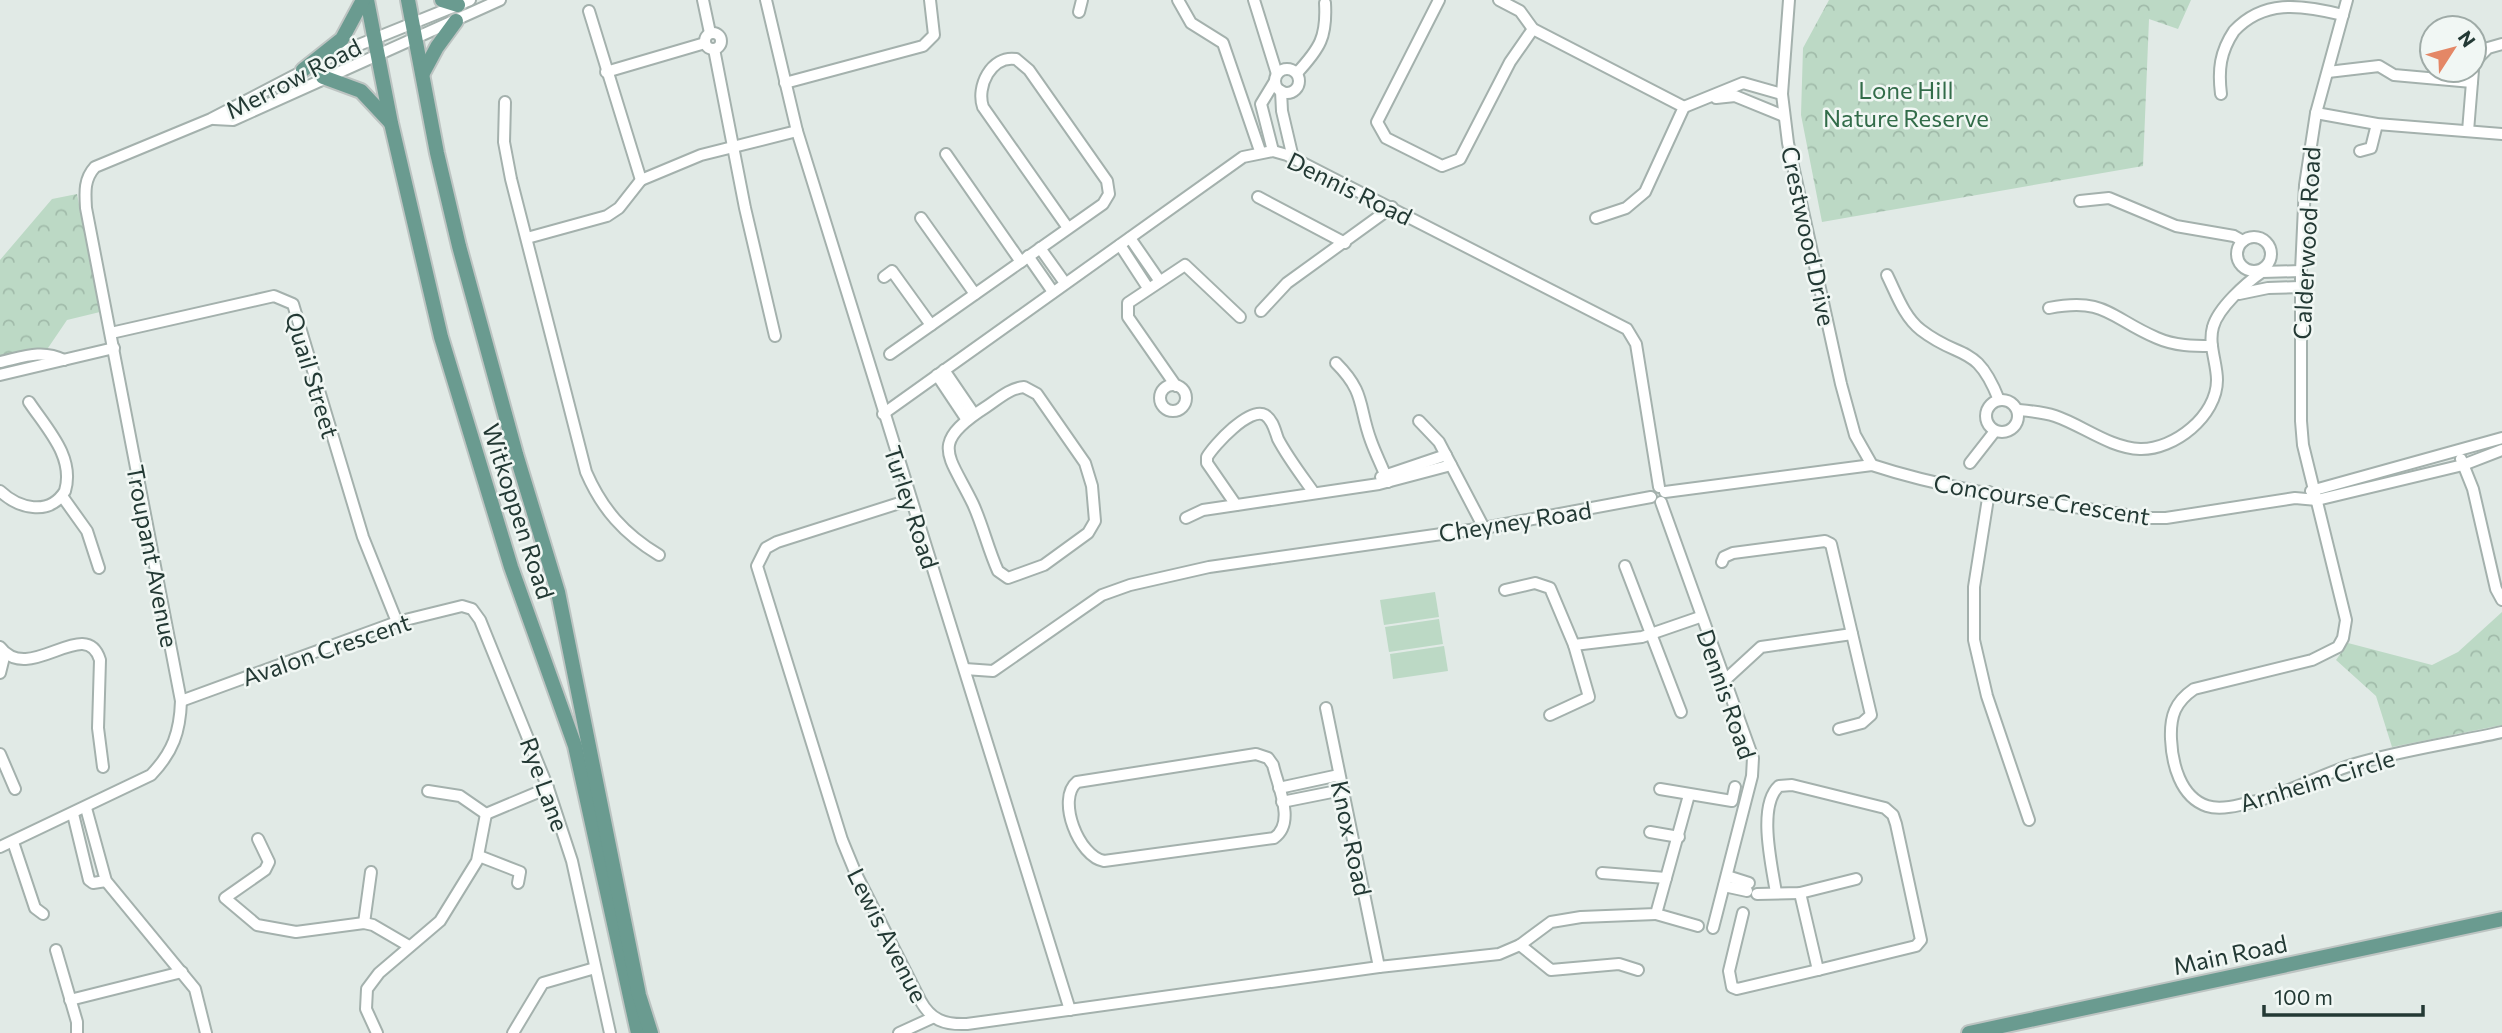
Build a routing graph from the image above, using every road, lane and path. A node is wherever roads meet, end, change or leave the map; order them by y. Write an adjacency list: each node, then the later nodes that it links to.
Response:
1 (365, 0): 23 (main road, Witkoppen Road); 27 (main road)
2 (408, 0): 21 (main road, Witkoppen Road)
3 (442, 0): 16 (main road)
4 (500, 0): 20 (street, Merrow Road)
5 (703, 0): 25 (street)
6 (766, 0): 35 (street, Turley Road)
7 (930, 0): 35 (street)
8 (1082, 0): 19 (street)
9 (1178, 0): 53 (street)
10 (1254, 0): 34 (street)
11 (1439, 0): 22 (street)
12 (1499, 0): 22 (street)
13 (1788, 0): 37 (street, Crestwood Drive)
14 (2359, 0): 17 (street)
15 (1324, 1): 31 (street)
16 (464, 2): 21 (street, Merrow Road)
17 (2345, 6): 29 (street, Calderwood Road); 38 (street)
18 (589, 11): 28 (street)
19 (1079, 12)
20 (456, 21): 24 (street, Merrow Road); 30 (main road)
21 (411, 22): 23 (street, Merrow Road); 24 (main road, Witkoppen Road)
22 (1533, 29): 41 (street)
23 (375, 37): 26 (main road, Witkoppen Road); 27 (street, Merrow Road)
24 (415, 41): 26 (street, Merrow Road); 30 (main road, Witkoppen Road)
25 (710, 42): 28 (street); 52 (street)
26 (379, 55): 32 (street, Merrow Road); 47 (main road, Witkoppen Road)
27 (303, 70): 44 (street, Merrow Road)
28 (606, 72): 59 (street)
29 (2328, 72): 33 (street); 42 (street, Calderwood Road)
30 (423, 73): 201 (main road, Witkoppen Road)
31 (1297, 73): 34 (street); 34 (street)
32 (323, 77): 44 (street, Merrow Road); 47 (main road)
33 (2418, 77)
34 (1278, 82): 45 (street); 46 (street)
35 (785, 83): 49 (street, Turley Road)
36 (2472, 84): 50 (street)
37 (1782, 94): 39 (street); 43 (street, Crestwood Drive)
38 (2221, 94)
39 (1699, 101): 41 (street); 43 (street)
40 (505, 102): 66 (street)
41 (1685, 107): 64 (street)
42 (2316, 113): 48 (street); 73 (street, Calderwood Road)
43 (1784, 116): 110 (street, Crestwood Drive)
44 (211, 119): 58 (street, Merrow Road)
45 (1284, 120): 46 (street); 57 (street)
46 (1265, 122): 54 (street)
47 (391, 123): 200 (main road, Witkoppen Road)
48 (2377, 124): 50 (street); 55 (street)
49 (797, 131): 52 (street); 101 (street, Turley Road)
50 (2468, 131): 51 (street)
51 (2502, 134)
52 (733, 145): 59 (street); 88 (street)
53 (1260, 151): 54 (street, Dennis Road); 67 (street, Dennis Road)
54 (1273, 151): 57 (street, Dennis Road)
55 (2360, 151)
56 (946, 154): 71 (street)
57 (1293, 158): 62 (street, Dennis Road)
58 (95, 167): 87 (street, Troupant Avenue)
59 (641, 180): 66 (street)
60 (1258, 197): 69 (street)
61 (2080, 201): 68 (street)
62 (1392, 207): 69 (street); 117 (street, Dennis Road)
63 (922, 218): 81 (street)
64 (1596, 218)
65 (1068, 228): 65 (street); 70 (street)
66 (527, 238): 124 (street)
67 (1125, 241): 76 (street); 77 (street, Dennis Road); 79 (street)
68 (2244, 241): 72 (street); 72 (street)
69 (1345, 243): 84 (street)
70 (1040, 248): 71 (street); 77 (street)
71 (1025, 259): 80 (street); 81 (street)
72 (2262, 271): 73 (street); 82 (street)
73 (2301, 271): 78 (street, Calderwood Road)
74 (1887, 275): 98 (street)
75 (884, 277): 86 (street)
76 (1159, 280): 79 (street); 85 (street)
77 (1065, 284): 80 (street, Dennis Road)
78 (2301, 287): 82 (street); 118 (street, Calderwood Road)
79 (1148, 288): 97 (street)
80 (1053, 292): 95 (street, Dennis Road)
81 (975, 294): 86 (street)
82 (2239, 294): 89 (street)
83 (2049, 308): 89 (street)
84 (1261, 312)
85 (1240, 317)
86 (931, 325): 91 (street)
87 (111, 333): 90 (street, Troupant Avenue); 132 (street, Quail Street)
88 (775, 336)
89 (2212, 346): 100 (street)
90 (114, 348): 92 (street); 140 (street, Troupant Avenue)
91 (890, 354)
92 (64, 360): 93 (street); 96 (street)
93 (0, 362)
94 (1336, 363): 113 (street)
95 (941, 373): 101 (street, Dennis Road); 102 (street)
96 (0, 375)
97 (1176, 386)
98 (1999, 400): 100 (street); 104 (street)
99 (29, 402): 119 (street)
100 (2018, 410): 104 (street)
101 (883, 414): 120 (street, Turley Road)
102 (971, 417): 102 (street)
103 (1419, 421): 108 (street)
104 (1995, 431): 109 (street)
105 (2502, 438): 107 (street, Concourse Crescent)
106 (2502, 450): 111 (street, Concourse Crescent)
107 (2458, 453): 111 (street); 118 (street, Concourse Crescent)
108 (1446, 455): 112 (street); 113 (street)
109 (1970, 463)
110 (1872, 465): 115 (street, Concourse Crescent); 117 (street, Cheyney Road)
111 (2463, 465): 118 (street, Concourse Crescent); 129 (street)
112 (1451, 466): 113 (street); 123 (street)
113 (1384, 480): 116 (street)
114 (0, 491): 119 (street)
115 (1989, 492): 118 (street, Concourse Crescent); 161 (street)
116 (1314, 493): 121 (street); 121 (street)
117 (1659, 495): 123 (street, Cheyney Road); 131 (street, Dennis Road)
118 (2316, 495): 145 (street, Arnheim Circle)
119 (62, 496): 127 (street)
120 (909, 500): 137 (street, Turley Road); 194 (street, Lewis Avenue)
121 (1236, 505): 122 (street)
122 (1186, 519)
123 (1484, 528): 137 (street, Cheyney Road)
124 (659, 555)
125 (1723, 562): 133 (street)
126 (1625, 566): 134 (street)
127 (99, 568)
128 (1504, 590): 135 (street)
129 (2502, 600)
130 (472, 609): 132 (street, Avalon Crescent); 150 (street, Rye Lane)
131 (1700, 617): 134 (street); 139 (street, Dennis Road)
132 (397, 622): 140 (street, Avalon Crescent)
133 (1852, 634): 139 (street); 144 (street)
134 (1651, 635): 135 (street); 142 (street)
135 (1574, 645): 143 (street)
136 (2, 650): 138 (street); 147 (street)
137 (965, 669): 193 (street, Turley Road)
138 (0, 673)
139 (1724, 681): 173 (street, Dennis Road)
140 (181, 701): 158 (street, Troupant Avenue)
141 (1326, 708): 148 (street, Knox Road)
142 (1681, 712)
143 (1550, 715)
144 (1839, 729)
145 (2502, 732)
146 (0, 754): 152 (street)
147 (103, 767)
148 (1339, 775): 151 (street); 154 (street, Knox Road)
149 (1735, 787): 156 (street)
150 (548, 788): 160 (street); 188 (street, Rye Lane)
151 (1279, 788): 157 (street); 157 (street)
152 (15, 789)
153 (1660, 789): 156 (street)
154 (1342, 790): 157 (street); 187 (street, Knox Road)
155 (428, 791): 160 (street)
156 (1689, 794): 163 (street)
157 (1282, 802)
158 (86, 808): 159 (street, Troupant Avenue); 172 (street)
159 (73, 814): 165 (street, Troupant Avenue); 172 (street)
160 (486, 814): 167 (street)
161 (2029, 820)
162 (1650, 832): 163 (street)
163 (1679, 837): 170 (street)
164 (258, 839): 181 (street)
165 (13, 842): 166 (street, Troupant Avenue); 178 (street)
166 (0, 847)
167 (479, 856): 174 (street); 185 (street)
168 (371, 872): 181 (street)
169 (1602, 873): 170 (street)
170 (1666, 878): 179 (street)
171 (1856, 879): 176 (street)
172 (106, 881): 191 (street)
173 (1726, 881): 175 (street); 183 (street, Dennis Road)
174 (518, 883)
175 (1759, 890): 176 (street); 190 (street)
176 (1800, 893): 190 (street)
177 (1742, 913): 190 (street)
178 (43, 914)
179 (1656, 914): 182 (street, Lewis Avenue); 184 (street, Lewis Avenue)
180 (2501, 919): 203 (main road, Main Road)
181 (364, 923): 185 (street)
182 (1698, 926)
183 (1713, 928)
184 (1520, 944): 187 (street, Lewis Avenue); 189 (street)
185 (410, 946): 197 (street)
186 (56, 950): 192 (street)
187 (1379, 967): 193 (street, Lewis Avenue)
188 (595, 968): 198 (street); 199 (street, Rye Lane)
189 (1638, 970)
190 (1818, 970)
191 (183, 972): 192 (street); 196 (street)
192 (70, 1000): 195 (street)
193 (1070, 1010): 194 (street, Lewis Avenue)
194 (932, 1018): 202 (street)
195 (77, 1033)
196 (206, 1033)
197 (376, 1033)
198 (513, 1033)
199 (610, 1033)
200 (638, 1033)
201 (651, 1033)
202 (899, 1033)
203 (1969, 1033)

